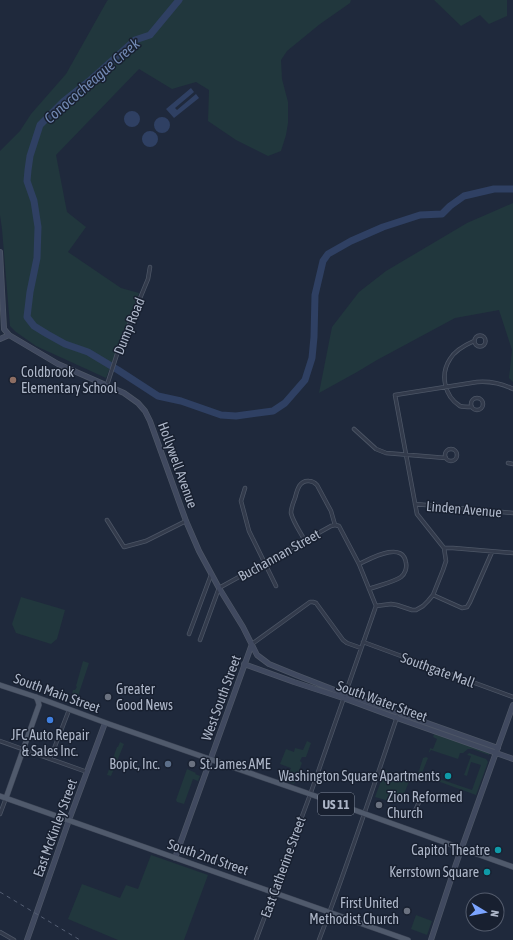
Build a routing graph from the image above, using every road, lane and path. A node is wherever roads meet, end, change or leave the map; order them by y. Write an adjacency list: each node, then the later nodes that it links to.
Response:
1 (0, 252): 3 (street)
2 (150, 268): 6 (street, Dump Road)
3 (9, 335): 4 (street); 6 (street, Hollywell Avenue)
4 (0, 339)
5 (474, 342): 7 (street)
6 (106, 385): 19 (street, Hollywell Avenue)
7 (446, 387): 8 (street); 9 (street); 11 (street)
8 (513, 389)
9 (472, 407)
10 (354, 429): 11 (street)
11 (406, 455): 12 (street); 16 (street)
12 (446, 458): 12 (street)
13 (508, 463): 14 (street)
14 (513, 464)
15 (245, 488): 25 (street)
16 (415, 504): 17 (street, Linden Avenue); 22 (street)
17 (513, 513)
18 (107, 520): 19 (street)
19 (186, 521): 27 (street, Hollywell Avenue)
20 (337, 526): 21 (street, Buchannan Street); 21 (street); 26 (street)
21 (305, 541): 25 (street, Buchannan Street)
22 (444, 548): 23 (street); 31 (street)
23 (492, 552): 24 (street); 31 (street)
24 (513, 554)
25 (264, 563): 28 (street); 29 (street, Buchannan Street)
26 (359, 564): 30 (street); 30 (street)
27 (211, 575): 29 (street, Hollywell Avenue); 33 (street)
28 (276, 586)
29 (219, 588): 34 (street); 36 (street, Hollywell Avenue)
30 (369, 589): 32 (street)
31 (433, 595): 32 (street)
32 (376, 606): 35 (street, East Catherine Street)
33 (190, 634)
34 (200, 640)
35 (363, 642): 37 (street, East Catherine Street); 42 (street, Southgate Mall)
36 (252, 644): 37 (street); 38 (street, West South Street); 40 (street, Hollywell Avenue)
37 (361, 648): 40 (street, East Catherine Street)
38 (244, 664): 40 (street, South Water Street); 54 (street, West South Street)
39 (0, 685): 41 (main road, South Main Street / US 11)
40 (344, 696): 47 (street, South Water Street); 56 (street, East Catherine Street)
41 (36, 697): 43 (main road, South Main Street / US 11); 44 (main road)
42 (513, 697)
43 (45, 701): 44 (main road); 46 (main road, South Main Street / US 11)
44 (39, 705): 50 (main road)
45 (513, 705): 51 (street)
46 (69, 710): 48 (main road, South Main Street / US 11); 52 (street)
47 (398, 716): 51 (street, South Water Street); 62 (street)
48 (105, 723): 54 (main road, South Main Street / US 11); 55 (street, East McKinley Street)
49 (0, 741): 50 (street)
50 (23, 749): 52 (street); 58 (main road)
51 (497, 751): 53 (street, South Water Street); 64 (street)
52 (50, 759): 55 (street)
53 (513, 759)
54 (210, 760): 56 (main road, South Main Street / US 11); 65 (street, West South Street)
55 (87, 772): 63 (street, East McKinley Street)
56 (310, 795): 62 (main road, South Main Street / US 11); 67 (street, East Catherine Street)
57 (0, 796): 58 (main road, South 2nd Street)
58 (6, 798): 61 (street); 63 (main road, South 2nd Street)
59 (420, 798): 60 (street)
60 (414, 813)
61 (0, 814)
62 (364, 814): 64 (main road, South Main Street / US 11); 68 (street)
63 (69, 820): 65 (main road, South 2nd Street); 71 (street, East McKinley Street)
64 (462, 849): 66 (main road, South Main Street / US 11); 75 (street)
65 (175, 858): 67 (main road, South 2nd Street)
66 (513, 867)
67 (274, 892): 68 (main road, South 2nd Street); 72 (street, East Catherine Street)
68 (330, 912): 73 (street); 74 (main road, South 2nd Street)
69 (0, 932): 70 (street)
70 (14, 940)
71 (27, 940)
72 (256, 940)
73 (319, 940)
74 (408, 940)
75 (431, 940)

